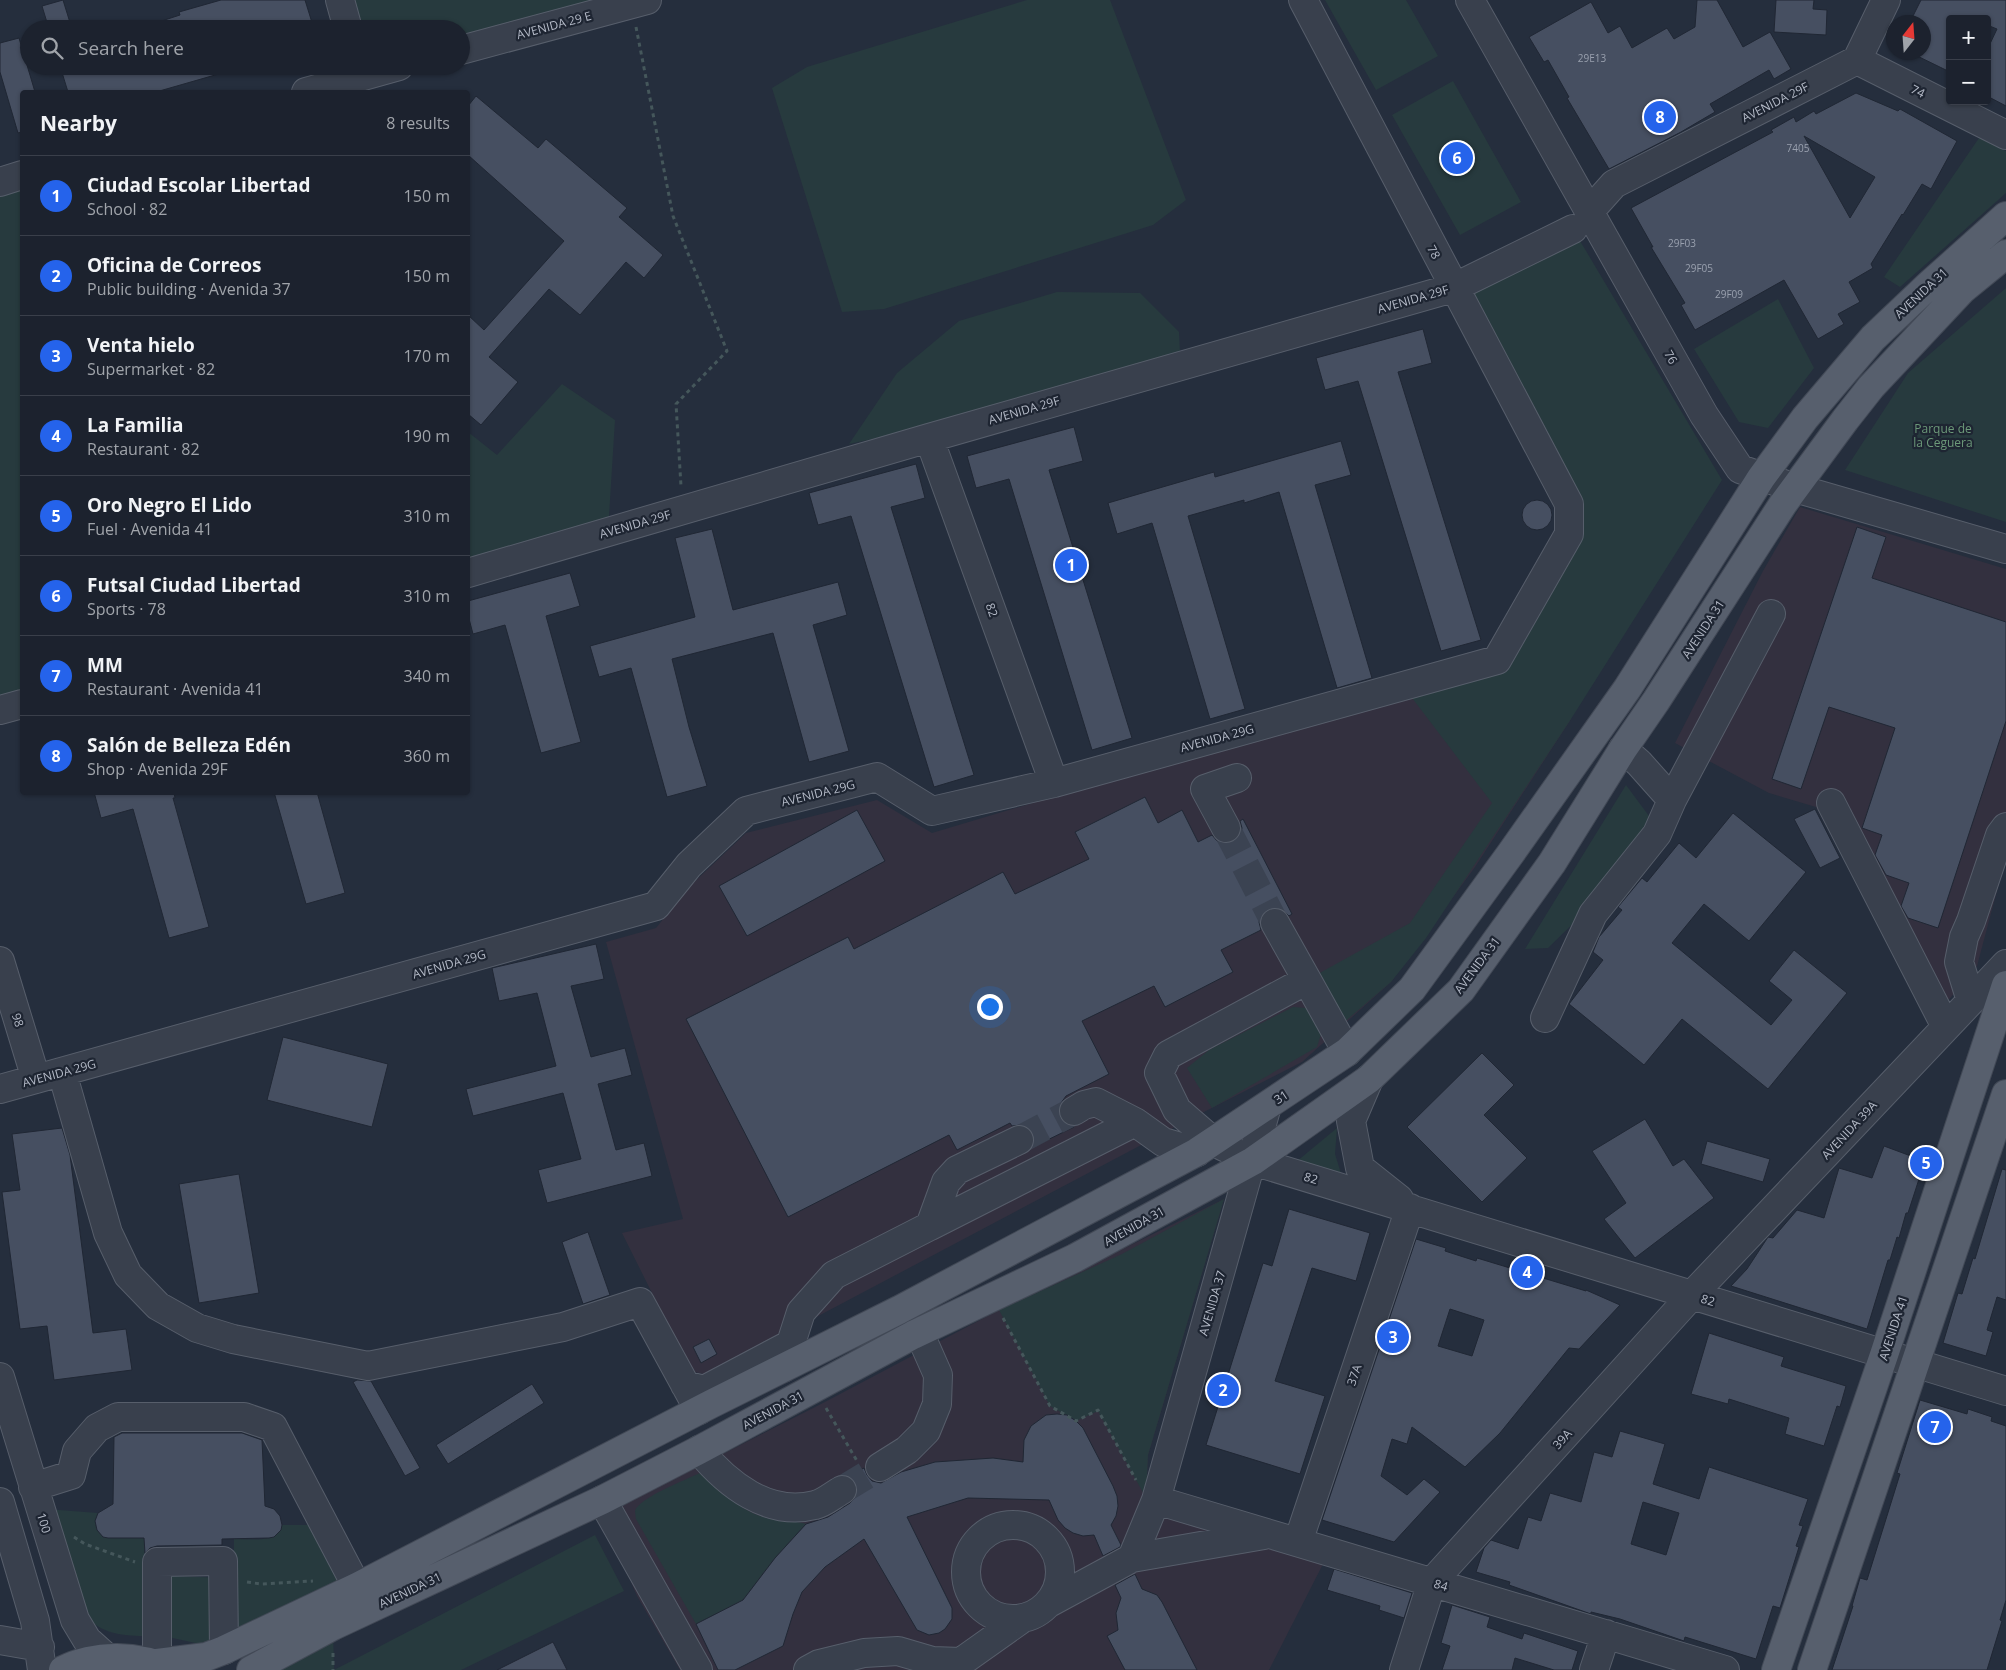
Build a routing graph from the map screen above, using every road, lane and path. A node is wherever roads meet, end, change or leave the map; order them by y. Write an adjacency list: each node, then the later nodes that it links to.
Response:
1 (340, 0): 6 (street)
2 (1302, 0): 17 (street, 78)
3 (1470, 0): 15 (street, 76)
4 (1886, 0): 8 (street)
5 (639, 2): 7 (street, AVENIDA 29 E); 22 (path)
6 (346, 20)
7 (470, 48)
8 (1858, 60): 11 (street, 74); 15 (street, AVENIDA 29F)
9 (351, 75): 10 (street)
10 (311, 90)
11 (2006, 135)
12 (20, 176): 13 (street)
13 (0, 182)
14 (2006, 216): 19 (main road, AVENIDA 31)
15 (1581, 220): 17 (street, AVENIDA 29F); 19 (street, 76)
16 (2006, 254): 20 (main road, AVENIDA 31)
17 (1453, 288): 18 (street, AVENIDA 29F); 21 (street, 78)
18 (929, 438): 22 (street, AVENIDA 29F); 30 (street, 82)
19 (1761, 478): 20 (street, 76); 43 (main road, AVENIDA 31)
20 (1789, 496): 23 (street, 76); 28 (main road, AVENIDA 31)
21 (1568, 504): 30 (street, AVENIDA 29G)
22 (682, 510): 24 (street, AVENIDA 29F)
23 (2006, 549)
24 (470, 572)
25 (1771, 614): 31 (street)
26 (20, 705): 27 (street)
27 (0, 710)
28 (1623, 750): 31 (street); 46 (main road, AVENIDA 31)
29 (1237, 778): 34 (street)
30 (1054, 782): 44 (street, AVENIDA 29G)
31 (1672, 800): 41 (street)
32 (1831, 803): 42 (street)
33 (2006, 827): 40 (street)
34 (1226, 828)
35 (1275, 923): 38 (street)
36 (0, 961): 45 (street, 98)
37 (2006, 964): 40 (street, AVENIDA 39A)
38 (1307, 980): 43 (street); 53 (street)
39 (2006, 985): 60 (main road, AVENIDA 41)
40 (1971, 1001): 42 (street, AVENIDA 39A)
41 (1545, 1018)
42 (1946, 1027): 57 (street, AVENIDA 39A)
43 (1348, 1052): 49 (main road, 31)
44 (62, 1072): 45 (street, AVENIDA 29G); 64 (street)
45 (36, 1079): 47 (street, AVENIDA 29G)
46 (1369, 1079): 54 (main road, AVENIDA 31); 55 (street, 82)
47 (0, 1089)
48 (2005, 1104): 62 (main road)
49 (1267, 1106): 53 (main road, 31); 54 (street, AVENIDA 37)
50 (1074, 1111): 51 (street)
51 (1135, 1122): 53 (street); 56 (street)
52 (1019, 1140): 56 (street)
53 (1206, 1147): 54 (street, 82); 61 (main road, AVENIDA 31)
54 (1253, 1161): 55 (street, 82); 58 (main road, AVENIDA 31); 73 (street, AVENIDA 37)
55 (1410, 1208): 57 (street, 82); 77 (street, 37A)
56 (930, 1226): 61 (street)
57 (1692, 1295): 60 (street, 82); 81 (street, 39A)
58 (992, 1297): 59 (main road, AVENIDA 31); 73 (path)
59 (919, 1332): 65 (main road, AVENIDA 31); 69 (street)
60 (1884, 1355): 62 (street, 82); 98 (main road, AVENIDA 41)
61 (786, 1357): 64 (street); 67 (main road, AVENIDA 31)
62 (1915, 1364): 66 (street, 82); 99 (main road)
63 (0, 1377): 70 (street, 100)
64 (686, 1385): 67 (street)
65 (814, 1388): 68 (main road, AVENIDA 31); 69 (path)
66 (2006, 1391)
67 (699, 1410): 82 (main road, AVENIDA 31)
68 (699, 1450): 71 (street); 72 (main road, AVENIDA 31)
69 (870, 1468)
70 (33, 1487): 82 (street); 88 (street, 100)
71 (842, 1490)
72 (602, 1500): 92 (main road, AVENIDA 31); 93 (street)
73 (1156, 1500): 76 (street, 84); 78 (street, AVENIDA 37)
74 (0, 1502): 89 (street)
75 (70, 1534): 79 (path)
76 (1270, 1534): 77 (street, 84); 78 (street)
77 (1298, 1542): 81 (street, 84)
78 (1132, 1558): 83 (street)
79 (157, 1568): 80 (street); 90 (street)
80 (223, 1575): 82 (path); 87 (street)
81 (1432, 1582): 85 (street, 84); 95 (street)
82 (352, 1589): 87 (main road, AVENIDA 31)
83 (1049, 1603): 84 (street); 84 (street)
84 (1023, 1618): 94 (street)
85 (1606, 1634): 96 (street); 97 (street, 84)
86 (0, 1640): 89 (street)
87 (224, 1650): 90 (main road, AVENIDA 31)
88 (107, 1658): 90 (main road, AVENIDA 31); 91 (main road, AVENIDA 31)
89 (41, 1659)
90 (165, 1667)
91 (63, 1670)
92 (251, 1670)
93 (698, 1670)
94 (808, 1670)
95 (1404, 1670)
96 (1594, 1670)
97 (1725, 1670)
98 (1776, 1670)
99 (1812, 1670)

